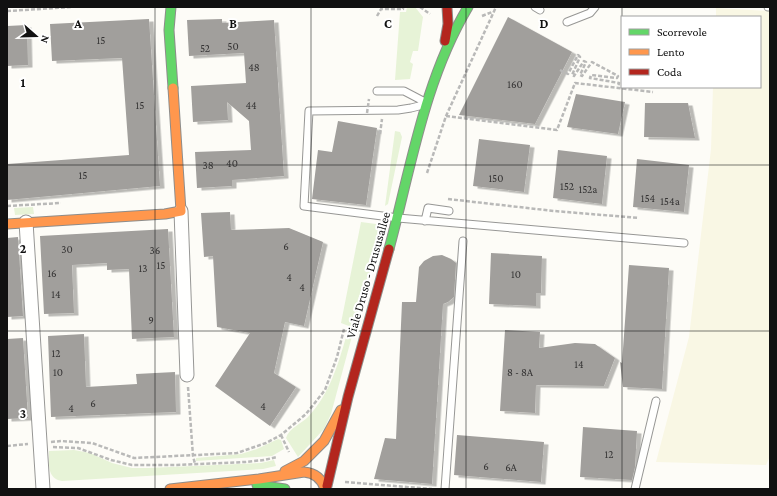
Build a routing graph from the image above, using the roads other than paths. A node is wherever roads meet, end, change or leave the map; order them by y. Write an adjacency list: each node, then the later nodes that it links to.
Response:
1 (170, 7): 9 (main road)
2 (446, 7): 6 (main road, Viale Druso - Drususallee)
3 (468, 7): 6 (main road, Viale Druso - Drususallee)
4 (595, 7): 5 (lane)
5 (567, 22)
6 (438, 69): 8 (main road, Viale Druso - Drususallee)
7 (376, 92): 8 (lane)
8 (427, 104): 11 (main road, Viale Druso - Drususallee); 11 (lane)
9 (181, 211): 13 (main road); 17 (street)
10 (450, 211): 12 (lane)
11 (398, 218): 12 (lane); 18 (main road, Viale Druso - Drususallee)
12 (426, 221): 16 (lane)
13 (26, 222): 14 (main road); 24 (street)
14 (7, 224)
15 (463, 241): 28 (lane)
16 (684, 243)
17 (187, 375)
18 (348, 397): 20 (main road); 23 (main road, Viale Druso - Drususallee)
19 (656, 401): 29 (lane)
20 (262, 478): 21 (main road); 23 (main road)
21 (199, 485): 22 (main road); 25 (main road)
22 (214, 485): 26 (main road); 27 (main road)
23 (326, 488)
24 (43, 489)
25 (170, 489)
26 (243, 489)
27 (285, 489)
28 (445, 489)
29 (635, 489)

